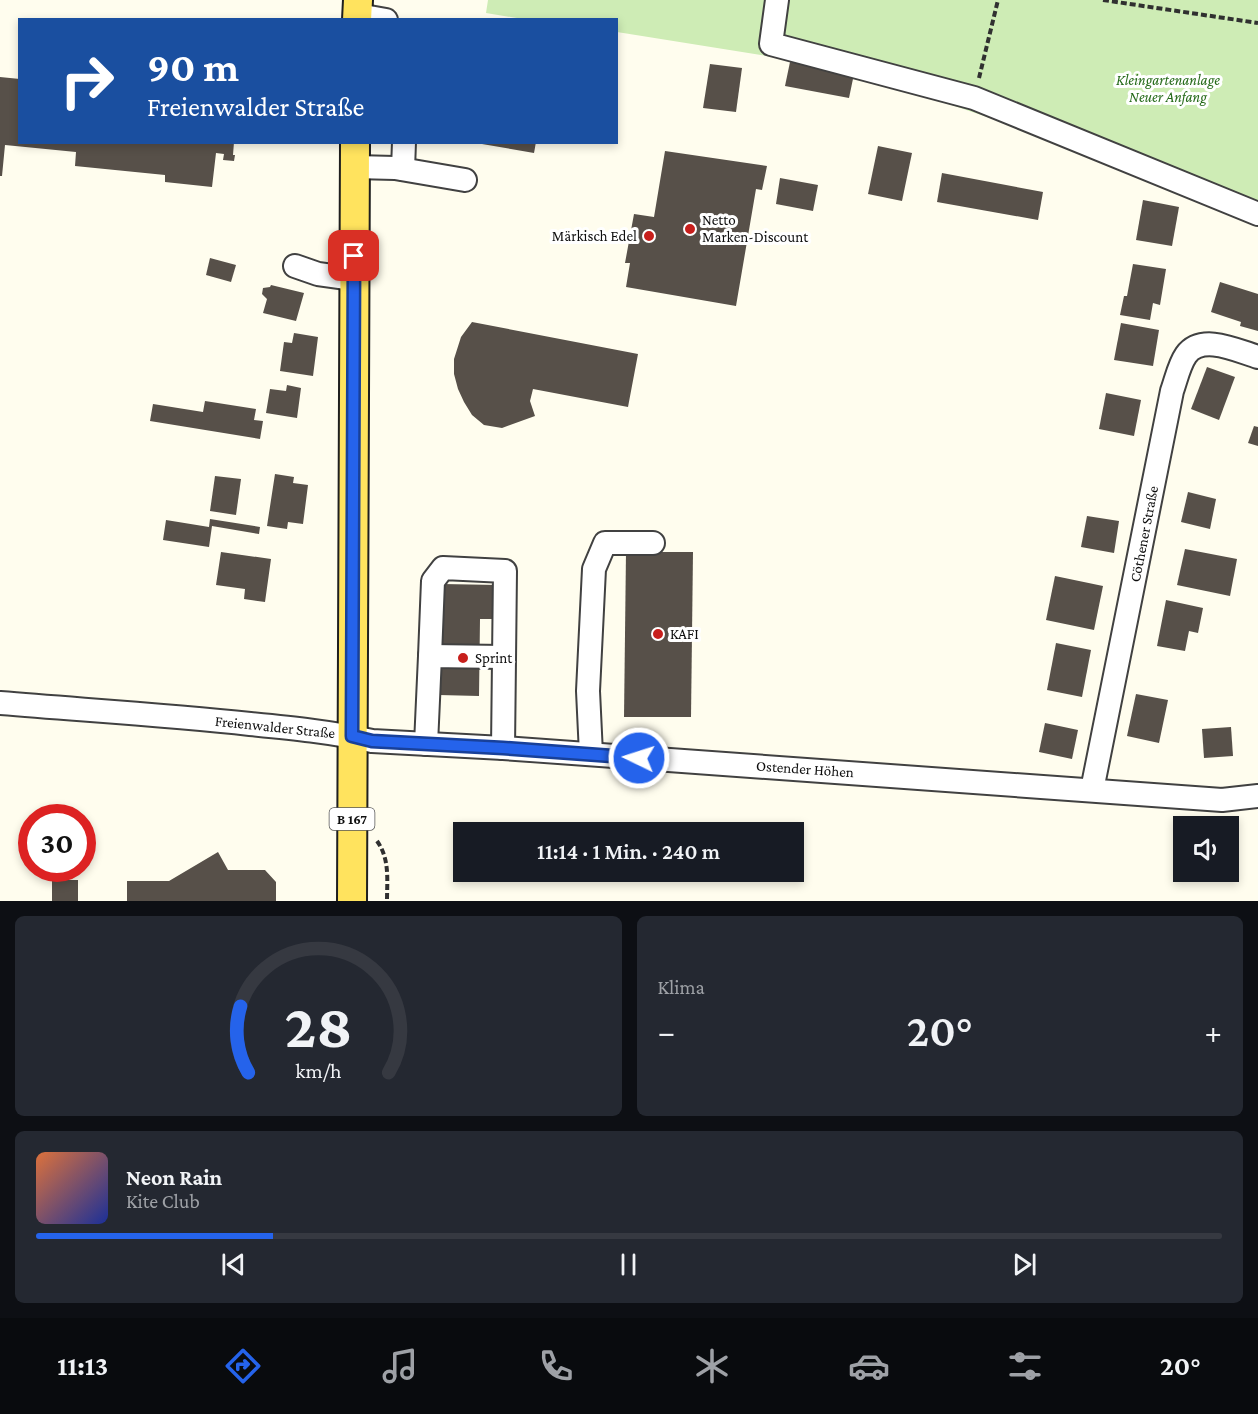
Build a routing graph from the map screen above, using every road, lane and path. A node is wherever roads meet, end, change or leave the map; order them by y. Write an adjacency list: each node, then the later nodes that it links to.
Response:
1 (777, 0): 7 (street)
2 (998, 0): 7 (path)
3 (1103, 0): 6 (path)
4 (358, 11): 5 (street)
5 (380, 18)
6 (1258, 23)
7 (974, 98): 12 (street)
8 (404, 144): 10 (street)
9 (354, 154): 10 (street); 14 (main road, Freienwalder Straße / B 167)
10 (403, 169): 11 (street)
11 (465, 180)
12 (1258, 214)
13 (295, 266): 14 (street)
14 (354, 279): 20 (main road, Freienwalder Straße / B 167)
15 (1258, 357): 24 (street, Cöthener Straße)
16 (653, 543): 23 (street)
17 (430, 656): 18 (street); 18 (street); 21 (street)
18 (504, 657): 22 (street)
19 (0, 703): 20 (street, Freienwalder Straße)
20 (352, 736): 21 (street, Ostender Höhen); 26 (main road, B 167)
21 (426, 744): 22 (street, Ostender Höhen)
22 (503, 748): 23 (street, Ostender Höhen)
23 (591, 754): 24 (street, Ostender Höhen)
24 (1092, 790): 25 (street, Ostender Höhen)
25 (1258, 796)
26 (352, 901)

